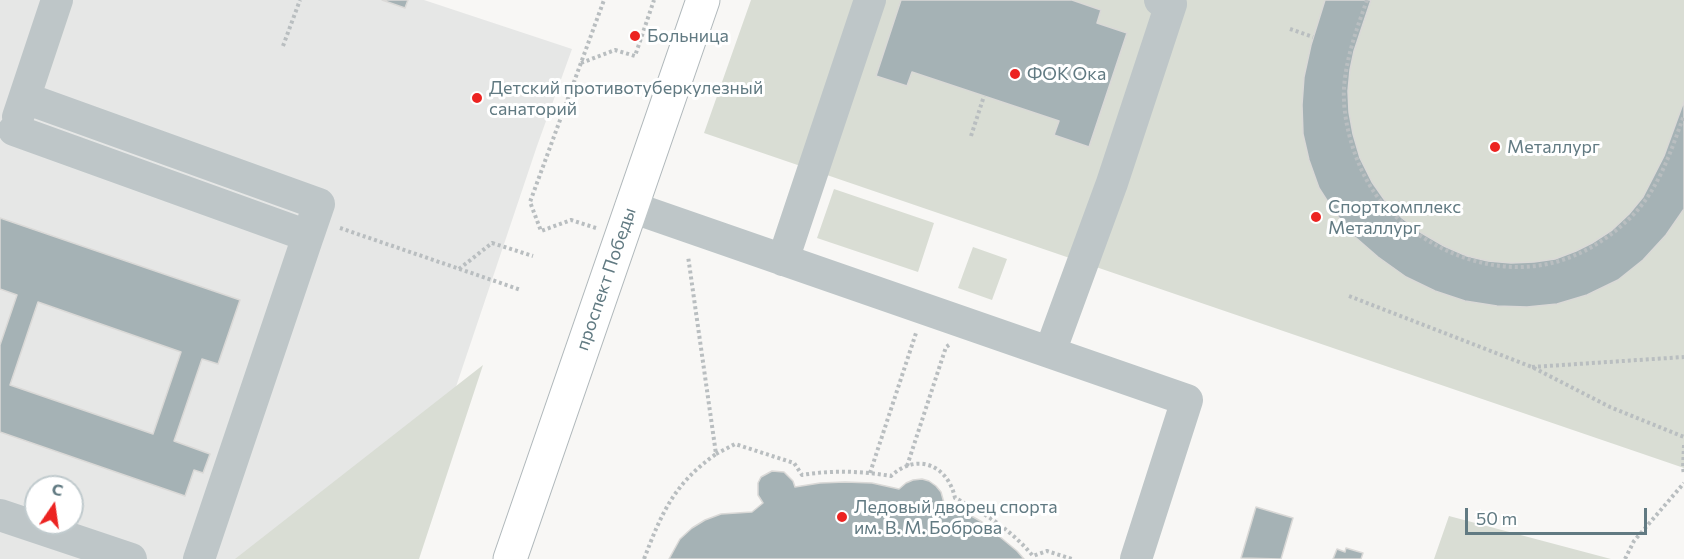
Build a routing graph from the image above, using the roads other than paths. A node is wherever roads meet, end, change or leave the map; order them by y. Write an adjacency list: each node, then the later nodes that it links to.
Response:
1 (57, 0): 5 (lane)
2 (704, 0): 7 (main road, проспект Победы)
3 (870, 0): 9 (lane)
4 (1160, 0): 10 (lane)
5 (25, 98): 6 (lane); 8 (lane)
6 (7, 127): 8 (lane)
7 (631, 207): 9 (lane); 14 (main road, проспект Победы)
8 (311, 227): 13 (lane)
9 (783, 260): 10 (lane)
10 (1050, 352): 15 (lane)
11 (0, 515): 12 (lane)
12 (131, 559)
13 (199, 559)
14 (510, 559)
15 (1137, 559)

